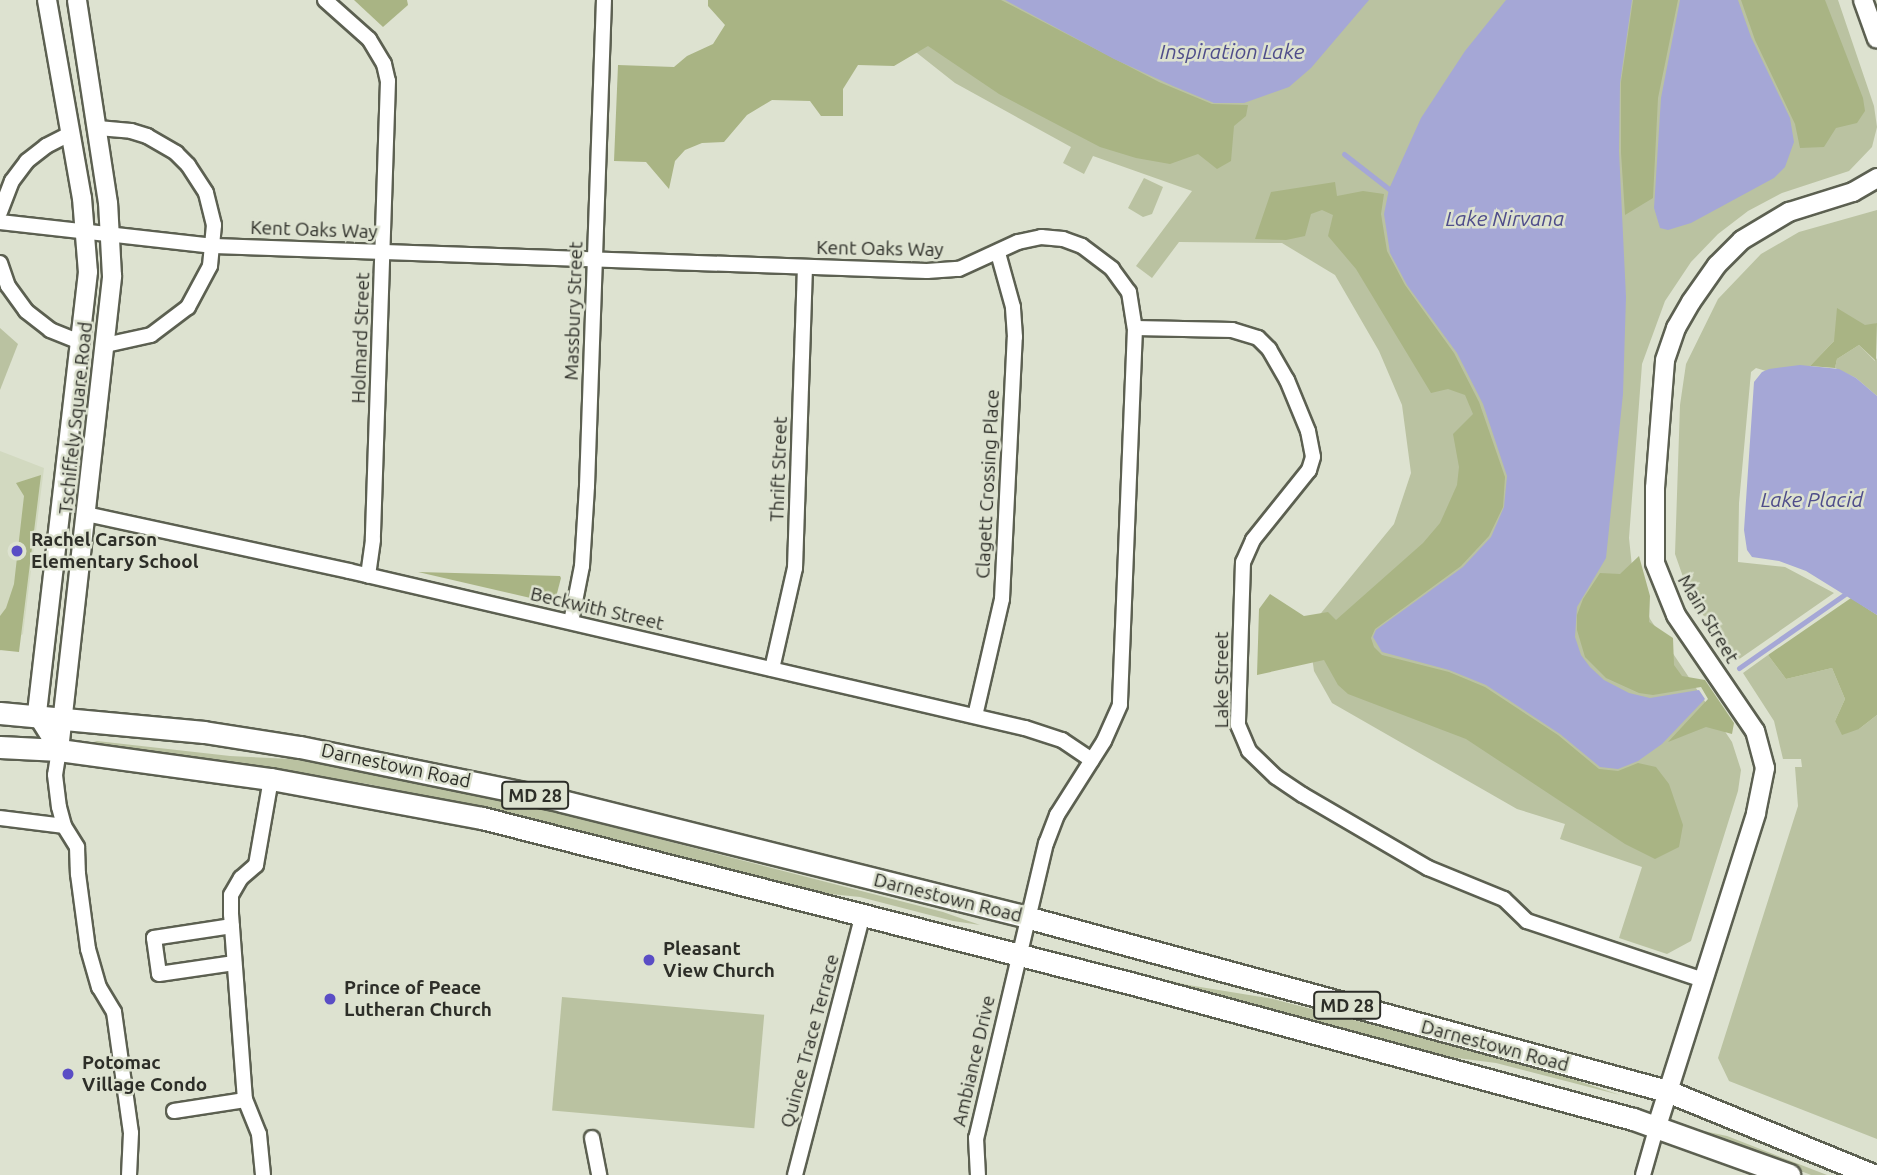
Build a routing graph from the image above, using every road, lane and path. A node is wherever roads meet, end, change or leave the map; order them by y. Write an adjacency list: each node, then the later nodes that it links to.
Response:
1 (47, 0): 8 (street, Tschiffely Square Road)
2 (77, 0): 7 (street, Tschiffely Square Road)
3 (325, 0): 15 (street, Holmard Street)
4 (604, 0): 17 (street, Massbury Street)
5 (1863, 0): 6 (street)
6 (1877, 39)
7 (99, 128): 13 (street, Tschiffely Square Road); 14 (street)
8 (70, 134): 10 (street); 12 (street, Tschiffely Square Road)
9 (1877, 178): 42 (street, Main Street)
10 (0, 212)
11 (0, 222): 12 (street, Kent Oaks Way)
12 (86, 232): 13 (street, Kent Oaks Way); 21 (street, Tschiffely Square Road)
13 (111, 235): 14 (street, Kent Oaks Way); 22 (street, Tschiffely Square Road)
14 (214, 246): 15 (street, Kent Oaks Way); 22 (street)
15 (384, 252): 17 (street, Kent Oaks Way); 24 (street, Holmard Street)
16 (998, 253): 19 (street, Kent Oaks Way); 20 (street, Kent Oaks Way); 29 (street, Clagett Crossing Place)
17 (595, 259): 19 (street, Kent Oaks Way); 25 (street, Massbury Street)
18 (0, 263): 21 (street)
19 (805, 267): 26 (street, Thrift Street)
20 (1135, 328): 33 (street, Kent Oaks Way); 42 (street, Lake Street)
21 (79, 342): 28 (street, Tschiffely Square Road)
22 (106, 345): 23 (street, Tschiffely Square Road)
23 (86, 514): 24 (street, Beckwith Street); 30 (street, Tschiffely Square Road)
24 (368, 576): 25 (street, Beckwith Street)
25 (571, 622): 26 (street, Beckwith Street)
26 (772, 669): 29 (street, Beckwith Street)
27 (0, 713): 28 (main road, Darnestown Road / MD 28)
28 (37, 715): 30 (main road, Darnestown Road / MD 28); 32 (street)
29 (975, 716): 33 (street, Beckwith Street)
30 (63, 717): 32 (street, Tschiffely Square Road); 38 (main road, Darnestown Road / MD 28)
31 (0, 747): 32 (main road, Darnestown Road / MD 28)
32 (59, 750): 34 (main road, Darnestown Road / MD 28); 36 (street)
33 (1092, 760): 38 (street, Kent Oaks Way)
34 (271, 779): 37 (main road, Darnestown Road / MD 28); 39 (street)
35 (0, 818): 36 (street)
36 (64, 825): 48 (street)
37 (862, 916): 40 (main road, Darnestown Road / MD 28); 51 (street, Quince Trace Terrace)
38 (1026, 917): 40 (street, Kent Oaks Way); 43 (main road, Darnestown Road / MD 28)
39 (232, 926): 41 (street); 41 (street)
40 (1018, 956): 46 (main road, Darnestown Road / MD 28); 52 (street, Ambiance Drive)
41 (234, 963): 44 (street)
42 (1703, 980): 43 (street, Main Street)
43 (1667, 1091): 46 (street, Main Street); 55 (main road, Darnestown Road / MD 28)
44 (245, 1100): 45 (street); 49 (street)
45 (174, 1111)
46 (1657, 1126): 53 (street); 54 (main road, Darnestown Road / MD 28)
47 (592, 1138): 50 (street)
48 (129, 1175)
49 (263, 1175)
50 (599, 1175)
51 (794, 1175)
52 (978, 1175)
53 (1643, 1175)
54 (1789, 1175)
55 (1873, 1175)

